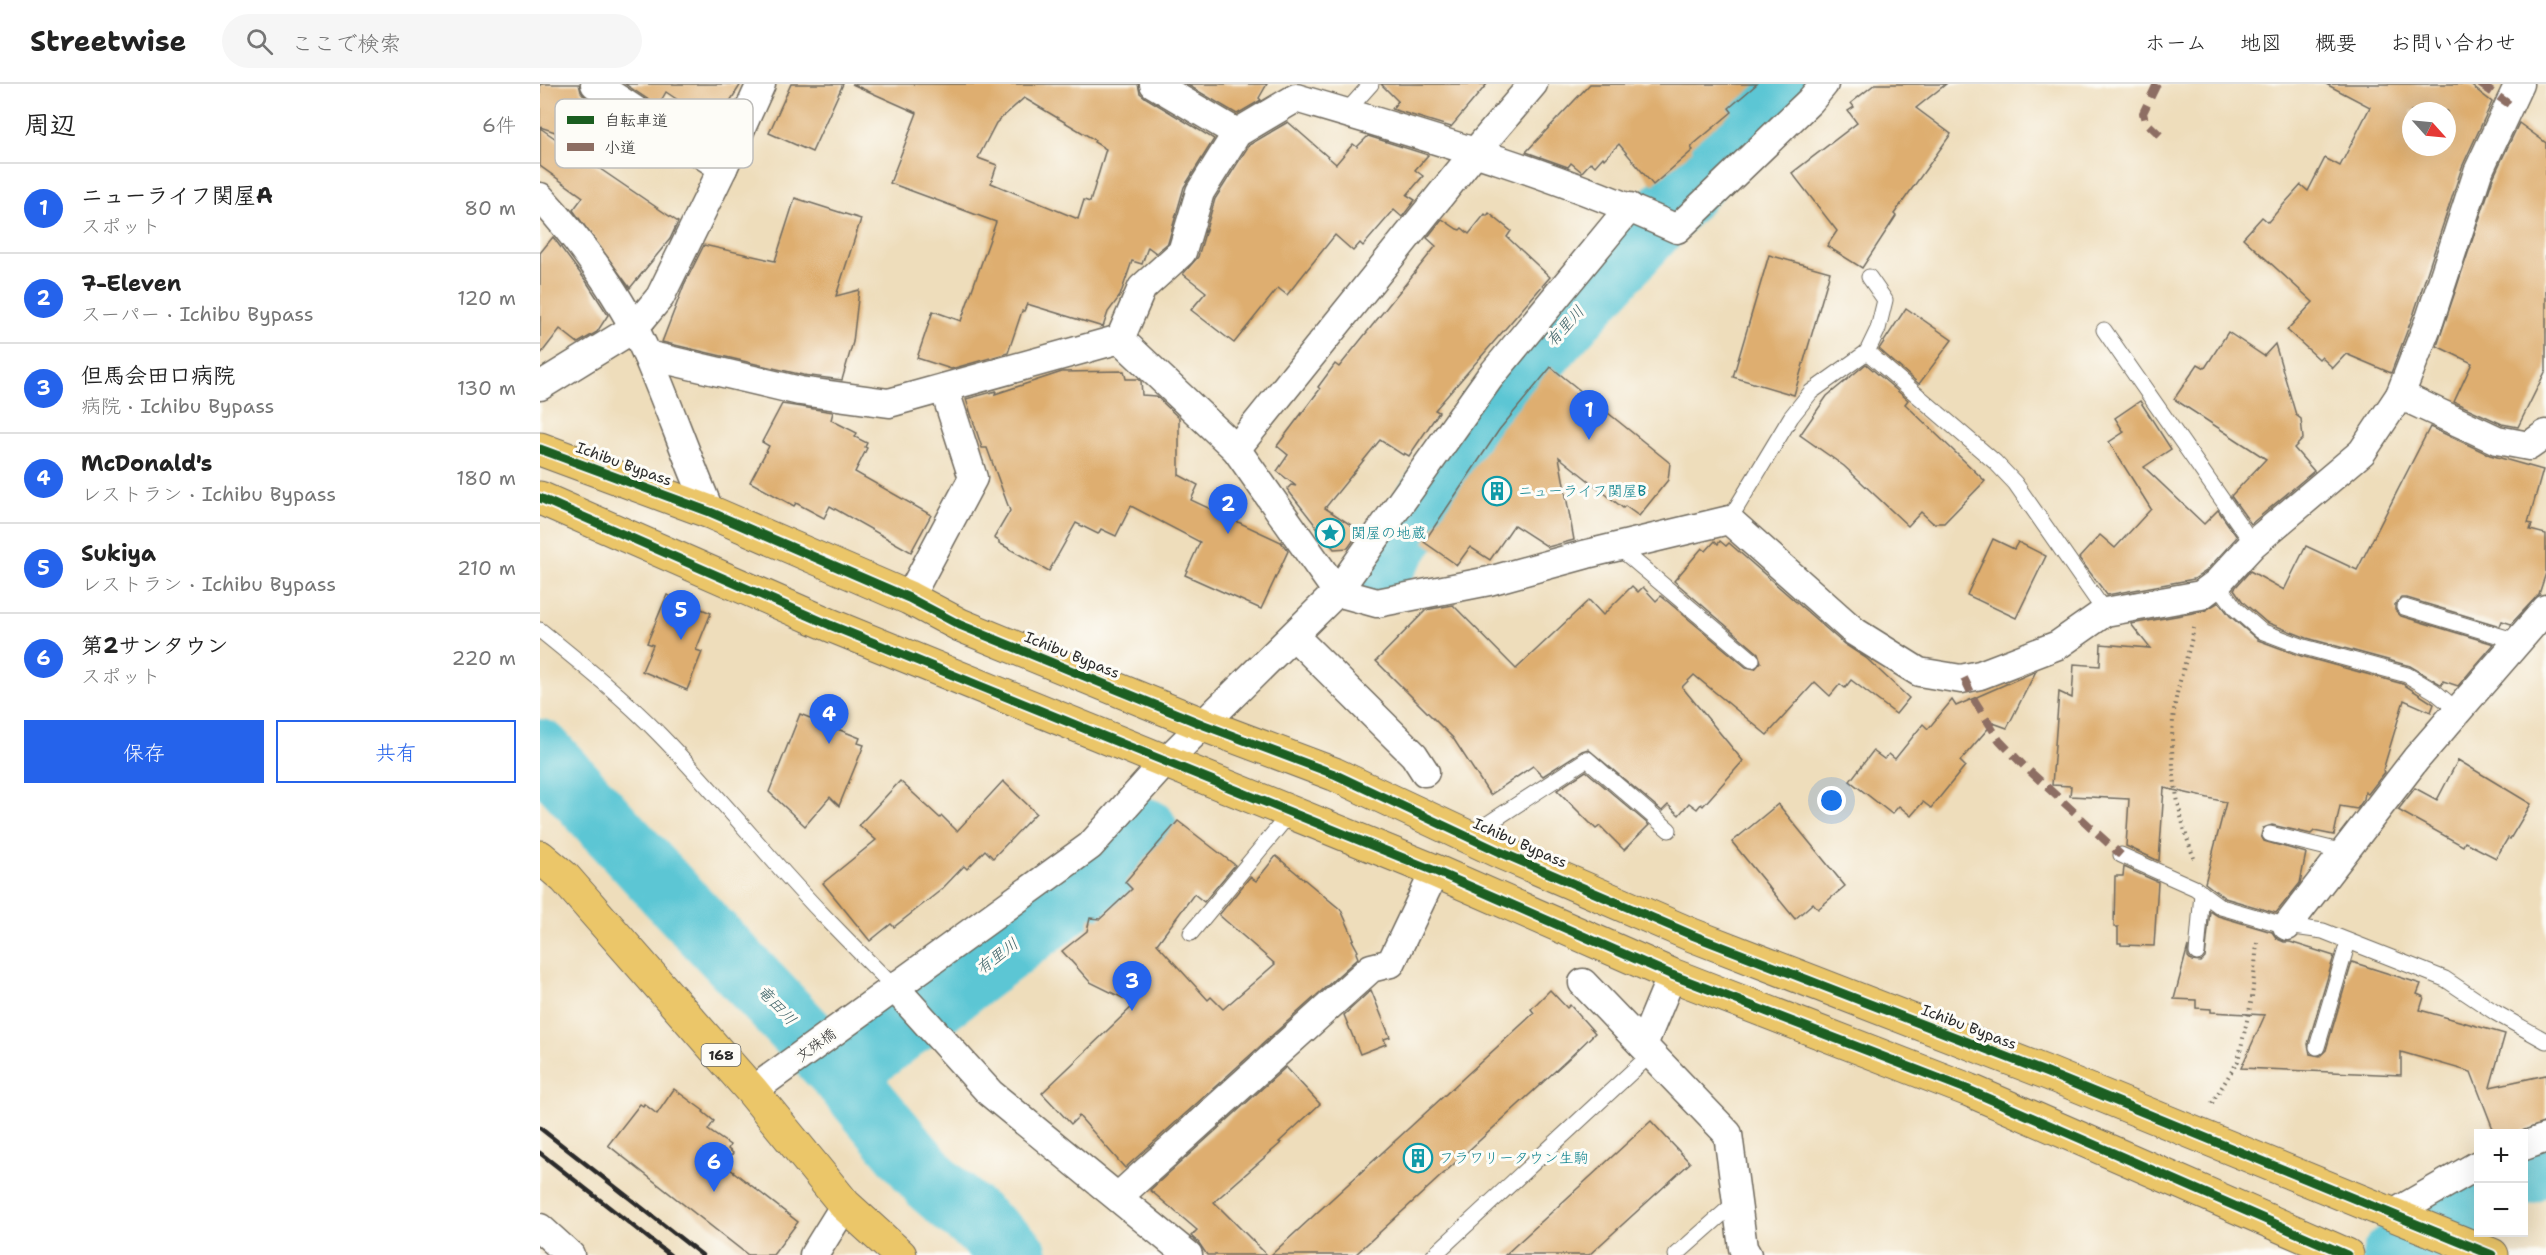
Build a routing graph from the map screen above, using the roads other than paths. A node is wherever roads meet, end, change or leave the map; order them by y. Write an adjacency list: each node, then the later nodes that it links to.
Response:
1 (595, 84): 9 (street)
2 (761, 84): 10 (street)
3 (1154, 84): 12 (street)
4 (1371, 84): 11 (lane)
5 (1533, 84): 13 (street)
6 (1824, 84): 16 (street)
7 (2519, 84): 25 (street)
8 (1296, 91): 11 (street); 12 (street)
9 (618, 99)
10 (753, 102)
11 (1345, 112): 13 (street)
12 (1237, 133): 20 (street)
13 (1476, 151): 16 (street); 28 (street)
14 (723, 168): 18 (street)
15 (540, 197): 18 (street)
16 (1630, 207): 35 (street, 文殊橋)
17 (1869, 277): 21 (lane)
18 (634, 328): 22 (street); 23 (street)
19 (2104, 330): 32 (lane)
20 (1120, 339): 24 (street); 28 (street)
21 (1867, 352): 31 (lane); 39 (lane)
22 (647, 355): 24 (street); 30 (street)
23 (540, 386)
24 (944, 388): 36 (street)
25 (2400, 395): 26 (street); 32 (street)
26 (2546, 434)
27 (540, 449): 30 (highway, Ichibu Bypass)
28 (1236, 449): 35 (street)
29 (540, 498): 46 (highway)
30 (711, 512): 36 (highway, Ichibu Bypass)
31 (1729, 520): 33 (street); 39 (street)
32 (2253, 544): 34 (street)
33 (1618, 547): 35 (street); 43 (lane)
34 (2209, 589): 39 (street); 44 (lane)
35 (1337, 592): 41 (street, 文殊橋)
36 (909, 598): 45 (highway, Ichibu Bypass)
37 (2404, 607): 42 (lane)
38 (2546, 609): 42 (street)
39 (2105, 612)
40 (540, 630): 63 (lane)
41 (1294, 636): 45 (street, 文殊橋); 47 (street)
42 (2520, 642): 44 (street)
43 (1752, 660)
44 (2457, 710): 52 (street)
45 (1204, 725): 46 (street, 文殊橋); 51 (highway, Ichibu Bypass)
46 (1167, 760): 48 (highway); 63 (street, 文殊橋)
47 (1425, 772)
48 (1291, 812): 55 (highway); 58 (lane)
49 (1669, 830): 51 (lane)
50 (2270, 834): 52 (lane)
51 (1469, 837): 74 (highway, Ichibu Bypass)
52 (2344, 852): 57 (street)
53 (2121, 855): 56 (lane)
54 (540, 857): 67 (highway, 168)
55 (1435, 871): 61 (highway); 71 (street)
56 (2202, 893): 57 (lane); 60 (lane)
57 (2287, 926): 59 (lane)
58 (1191, 933)
59 (2348, 942): 64 (lane); 65 (lane)
60 (2197, 953)
61 (1672, 975): 66 (street); 76 (highway)
62 (1583, 983): 66 (street)
63 (886, 993): 67 (street, 文殊橋); 71 (street)
64 (2546, 1041)
65 (2317, 1047)
66 (1647, 1050): 72 (street); 82 (lane)
67 (752, 1091): 73 (highway, 168)
68 (2546, 1138): 69 (street)
69 (2528, 1144)
70 (2474, 1167): 74 (street)
71 (1118, 1197): 81 (street)
72 (1737, 1201): 83 (lane); 84 (street)
73 (845, 1205): 79 (street); 80 (highway, 168)
74 (2393, 1214): 77 (highway, Ichibu Bypass)
75 (540, 1228): 78 (street)
76 (2332, 1252)
77 (2488, 1253)
78 (570, 1255)
79 (814, 1255)
80 (900, 1255)
81 (1188, 1255)
82 (1434, 1255)
83 (1676, 1255)
84 (1747, 1255)

